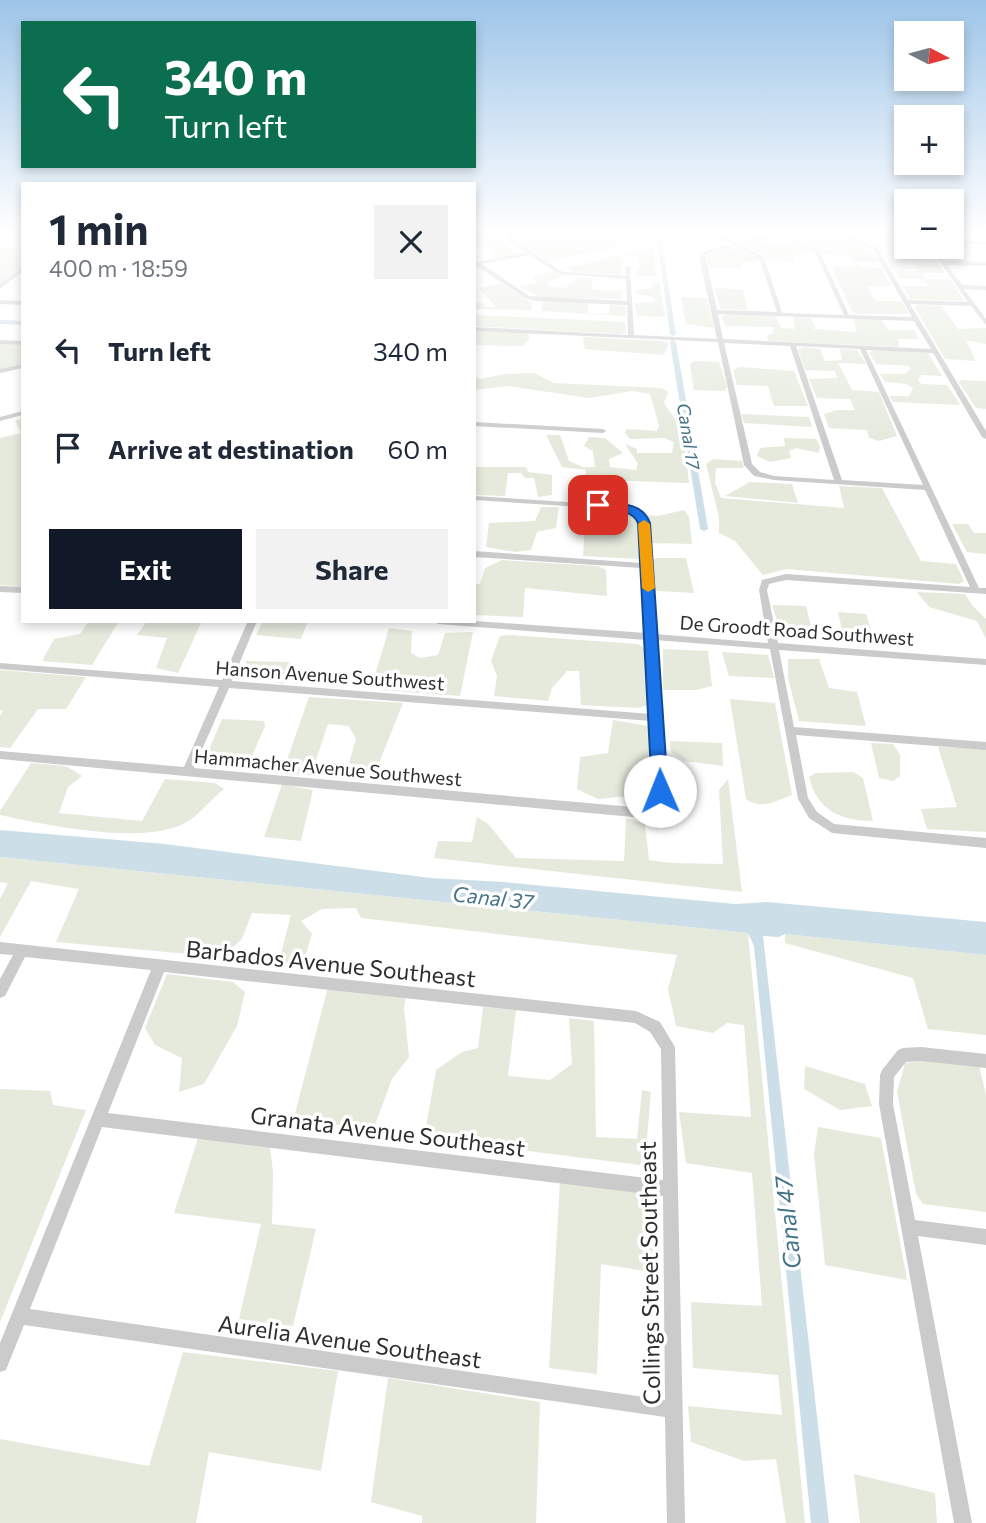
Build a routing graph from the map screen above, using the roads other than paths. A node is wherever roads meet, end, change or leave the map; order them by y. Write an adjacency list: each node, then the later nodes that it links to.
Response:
1 (584, 301): 9 (street)
2 (713, 301): 11 (street)
3 (776, 301): 12 (street)
4 (840, 301): 13 (street)
5 (970, 301): 10 (street)
6 (0, 302): 8 (street)
7 (906, 302): 10 (street); 14 (street)
8 (21, 303)
9 (629, 303): 17 (street)
10 (972, 304): 15 (street)
11 (715, 312): 12 (street); 18 (street)
12 (780, 314): 13 (street)
13 (847, 316): 14 (street)
14 (916, 318): 23 (street)
15 (986, 323)
16 (476, 329): 17 (street)
17 (631, 336): 18 (street)
18 (721, 341): 21 (street); 31 (street)
19 (0, 342): 20 (street)
20 (21, 343)
21 (792, 344): 22 (street); 31 (street)
22 (863, 347): 23 (street); 32 (street)
23 (935, 351): 30 (street)
24 (21, 366): 25 (street)
25 (0, 371)
26 (21, 414): 27 (street)
27 (0, 419)
28 (476, 424): 29 (street)
29 (603, 431)
30 (985, 434)
31 (839, 482): 32 (street)
32 (929, 488): 38 (street)
33 (476, 498): 35 (street)
34 (476, 554): 35 (street)
35 (647, 566): 41 (street)
36 (0, 589): 37 (street)
37 (21, 590)
38 (981, 591): 42 (street)
39 (252, 623): 45 (street)
40 (465, 623): 41 (street, De Groodt Road Southwest)
41 (652, 637): 42 (street, De Groodt Road Southwest); 46 (street)
42 (774, 646): 43 (street, De Groodt Road Southwest); 47 (street)
43 (986, 662)
44 (0, 666): 45 (street, Hanson Avenue Southwest)
45 (226, 685): 46 (street, Hanson Avenue Southwest); 50 (street)
46 (657, 718): 50 (street, Hammacher Avenue Southwest)
47 (791, 730): 48 (street); 51 (street)
48 (986, 746)
49 (0, 755): 50 (street, Hammacher Avenue Southwest)
50 (187, 772)
51 (986, 843)
52 (0, 948): 53 (street, Barbados Avenue Southeast)
53 (22, 950): 54 (street, Barbados Avenue Southeast); 55 (street)
54 (160, 965): 56 (street, Barbados Avenue Southeast); 58 (street)
55 (0, 992)
56 (655, 1027): 59 (street, Collings Street Southeast)
57 (986, 1061): 60 (street)
58 (99, 1119): 59 (street, Granata Avenue Southeast); 62 (street)
59 (671, 1189): 64 (street, Collings Street Southeast)
60 (909, 1227): 61 (street); 66 (street)
61 (986, 1237)
62 (20, 1316): 63 (street); 64 (street, Aurelia Avenue Southeast)
63 (0, 1364)
64 (674, 1410): 65 (street, Collings Street Southeast)
65 (676, 1523)
66 (963, 1523)

